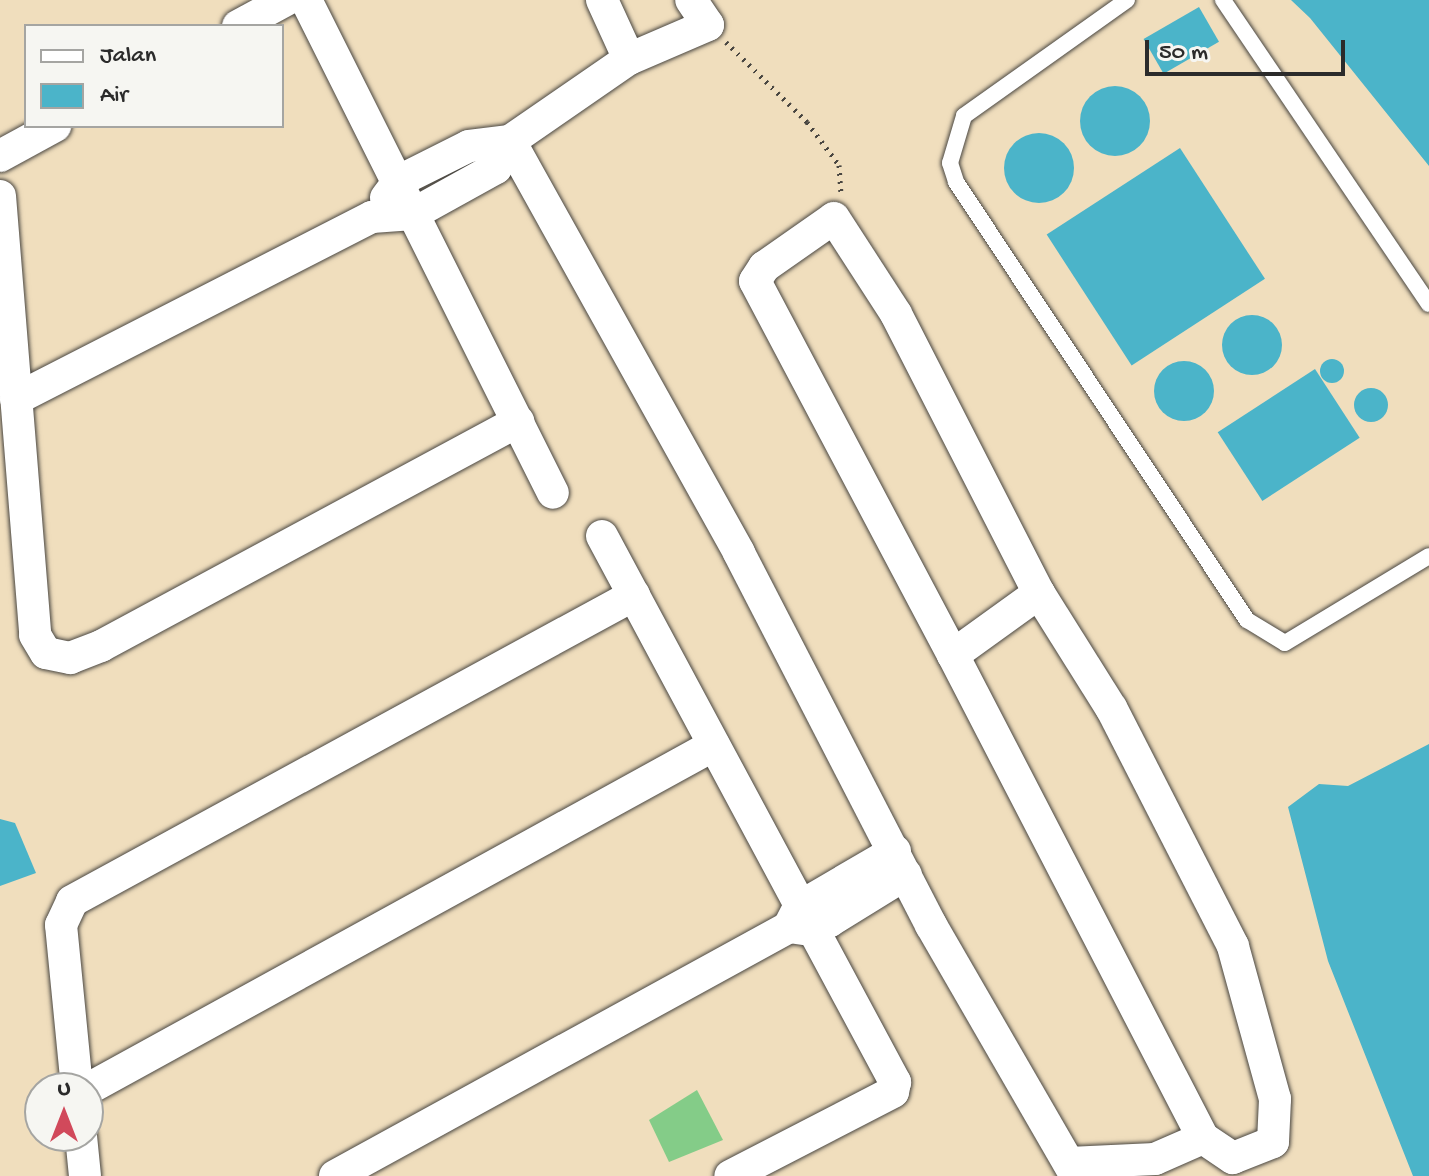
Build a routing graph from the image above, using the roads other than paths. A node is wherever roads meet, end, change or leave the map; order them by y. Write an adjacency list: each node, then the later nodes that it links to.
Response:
1 (286, 0): 7 (street)
2 (306, 0): 12 (street)
3 (602, 0): 8 (street)
4 (1127, 0): 21 (lane)
5 (1223, 0): 16 (lane)
6 (700, 12): 8 (street)
7 (242, 24)
8 (629, 59): 10 (street)
9 (51, 128): 11 (street)
10 (510, 141): 12 (street); 14 (street); 26 (street)
11 (0, 156)
12 (399, 181): 14 (street); 15 (street)
13 (0, 196): 17 (street)
14 (413, 214): 15 (street); 18 (street)
15 (372, 217): 17 (street)
16 (1429, 304)
17 (16, 399): 18 (street)
18 (518, 421): 19 (street)
19 (553, 493)
20 (602, 536): 23 (street)
21 (1429, 556)
22 (1039, 593): 24 (street); 24 (street); 30 (street)
23 (634, 595): 25 (street); 28 (street)
24 (953, 655): 30 (street)
25 (714, 745): 27 (street); 29 (street)
26 (900, 863): 27 (street); 32 (street)
27 (799, 921): 34 (street); 35 (street)
28 (75, 1072)
29 (104, 1080)
30 (1203, 1138): 32 (street)
31 (83, 1152): 33 (street)
32 (1072, 1170)
33 (85, 1176)
34 (335, 1176)
35 (730, 1176)

